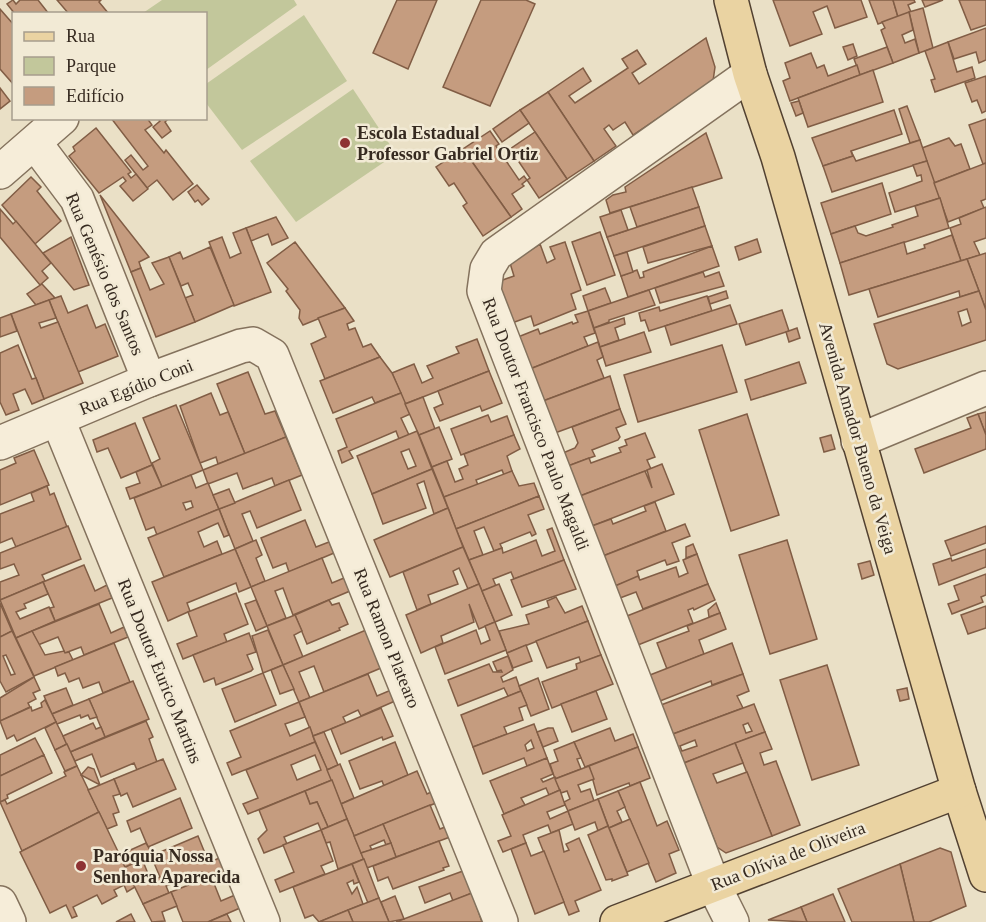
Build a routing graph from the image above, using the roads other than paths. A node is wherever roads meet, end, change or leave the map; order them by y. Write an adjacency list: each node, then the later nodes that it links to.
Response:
1 (731, 0): 2 (main road, Avenida Amador Bueno da Veiga)
2 (750, 74): 10 (main road, Avenida Amador Bueno da Veiga); 14 (street, Rua Doutor Francisco Paulo Magaldi)
3 (60, 120): 4 (street)
4 (35, 143): 5 (street); 7 (street, Rua Genésio dos Santos)
5 (0, 172)
6 (272, 355): 7 (street, Rua Egídio Coni); 18 (street, Rua Ramon Platearo)
7 (149, 380): 9 (street, Rua Egídio Coni)
8 (986, 388): 10 (street)
9 (58, 420): 11 (street, Rua Egídio Coni); 17 (street, Rua Doutor Eurico Martins)
10 (858, 441): 12 (main road, Avenida Amador Bueno da Veiga)
11 (0, 442)
12 (959, 791): 13 (main road, Avenida Amador Bueno da Veiga); 14 (main road, Rua Olívia de Oliveira)
13 (986, 875)
14 (713, 884): 19 (main road, Rua Olívia de Oliveira); 20 (street, Rua Doutor Francisco Paulo Magaldi)
15 (0, 903): 16 (street)
16 (9, 922)
17 (263, 922)
18 (501, 922)
19 (617, 922)
20 (732, 922)

